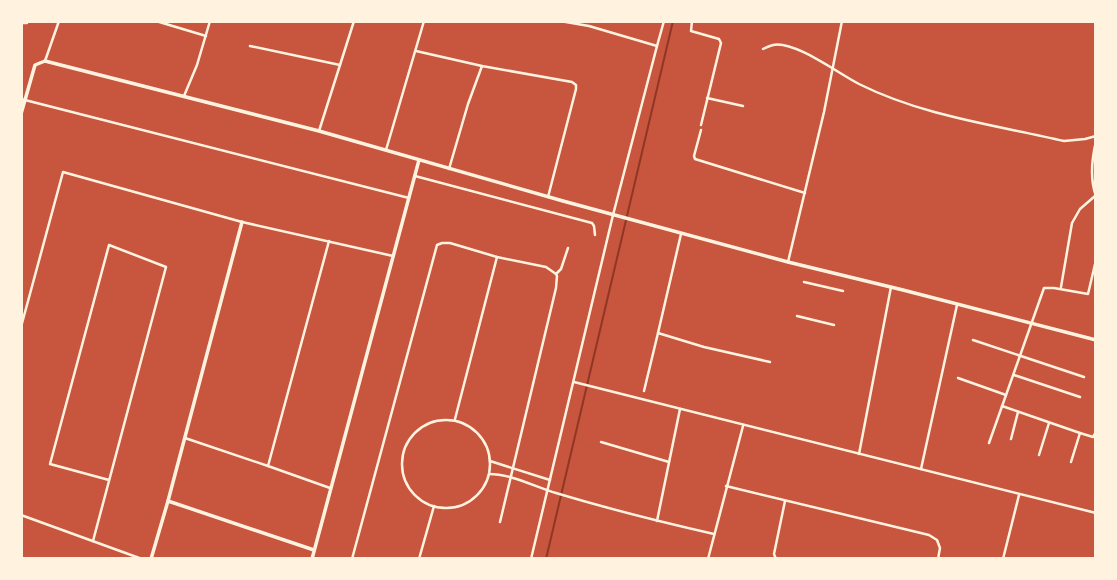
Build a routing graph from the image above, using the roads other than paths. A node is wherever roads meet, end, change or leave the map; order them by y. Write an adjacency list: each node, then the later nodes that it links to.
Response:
1 (28, 21): 12 (street)
2 (59, 21): 19 (street)
3 (156, 21): 14 (street)
4 (210, 21): 14 (street)
5 (354, 21): 20 (street)
6 (424, 21): 18 (street)
7 (560, 21): 13 (street)
8 (590, 21): 13 (street)
9 (664, 21): 16 (street)
10 (692, 21): 24 (street)
11 (842, 21): 22 (street)
12 (21, 23)
13 (589, 26): 16 (street)
14 (206, 36): 23 (street)
15 (250, 46): 20 (street)
16 (657, 46): 41 (street)
17 (763, 49): 22 (street)
18 (416, 51): 21 (street); 33 (street)
19 (45, 61): 23 (main road); 25 (main road)
20 (341, 65): 30 (street)
21 (482, 66): 35 (street); 39 (street)
22 (833, 68): 31 (street); 37 (street)
23 (184, 96): 30 (main road)
24 (707, 98): 26 (street); 28 (street)
25 (23, 99): 27 (main road); 40 (street)
26 (743, 106)
27 (21, 114)
28 (701, 125)
29 (701, 130): 37 (street)
30 (319, 131): 33 (main road)
31 (1096, 136)
32 (1096, 141): 38 (street)
33 (386, 150): 34 (main road)
34 (419, 160): 35 (main road); 36 (main road)
35 (449, 169): 39 (main road)
36 (415, 176): 40 (main road); 44 (street)
37 (806, 193): 50 (street)
38 (1096, 196): 54 (street)
39 (548, 197): 41 (main road)
40 (409, 198): 47 (main road)
41 (613, 215): 43 (main road); 71 (street)
42 (242, 222): 45 (street); 62 (street); 83 (main road)
43 (681, 234): 50 (main road); 63 (street)
44 (595, 235)
45 (329, 242): 47 (street); 92 (street)
46 (568, 248): 51 (street)
47 (393, 256): 100 (main road)
48 (497, 257): 51 (street); 78 (street); 118 (street)
49 (1096, 260): 56 (street)
50 (788, 262): 53 (main road)
51 (556, 274): 93 (street)
52 (804, 282): 55 (street)
53 (891, 287): 58 (main road); 87 (street)
54 (1061, 289): 56 (street); 60 (street)
55 (843, 291)
56 (1088, 294): 57 (street)
57 (1096, 296)
58 (957, 305): 60 (main road); 94 (street)
59 (797, 316): 61 (street)
60 (1031, 324): 65 (main road); 66 (street)
61 (834, 325)
62 (21, 327)
63 (658, 333): 67 (street); 72 (street)
64 (973, 340): 66 (street)
65 (1096, 340)
66 (1019, 356): 68 (street); 69 (street)
67 (770, 362)
68 (1013, 374): 73 (street); 74 (street)
69 (1084, 377)
70 (958, 378): 73 (street)
71 (574, 382): 76 (street); 98 (street)
72 (644, 391)
73 (1006, 395): 75 (street)
74 (1080, 397)
75 (1002, 406): 77 (street); 86 (street)
76 (680, 409): 80 (street); 90 (street)
77 (1018, 412): 79 (street); 84 (street)
78 (454, 421): 89 (street); 105 (street)
79 (1049, 423): 82 (street); 88 (street)
80 (743, 426): 87 (street); 99 (street)
81 (1096, 432): 82 (street)
82 (1080, 433): 91 (street)
83 (185, 438): 92 (street); 103 (main road)
84 (1011, 439)
85 (601, 442): 90 (street)
86 (989, 443)
87 (859, 454): 94 (street)
88 (1039, 455)
89 (490, 461): 93 (street); 95 (street)
90 (669, 462): 109 (street)
91 (1071, 462)
92 (268, 466): 100 (street)
93 (512, 469): 96 (street); 98 (street)
94 (921, 469): 102 (street)
95 (489, 474): 96 (street); 105 (street)
96 (510, 477): 101 (street); 108 (street)
97 (109, 480): 97 (street); 111 (street)
98 (550, 480): 101 (street)
99 (726, 486): 104 (street); 110 (street)
100 (331, 488): 112 (main road)
101 (548, 491): 109 (street); 114 (street)
102 (1019, 495): 106 (street); 113 (street)
103 (168, 501): 112 (main road); 116 (main road)
104 (785, 501): 122 (street); 123 (street)
105 (434, 506): 119 (street)
106 (1096, 513)
107 (21, 515): 111 (street)
108 (500, 522)
109 (657, 522): 110 (street)
110 (714, 534): 121 (street)
111 (93, 541): 115 (street)
112 (314, 550): 117 (main road)
113 (1003, 557)
114 (531, 558): 120 (street)
115 (142, 559)
116 (151, 559)
117 (312, 559)
118 (352, 559)
119 (419, 559)
120 (540, 559)
121 (708, 559)
122 (776, 559)
123 (938, 559)

